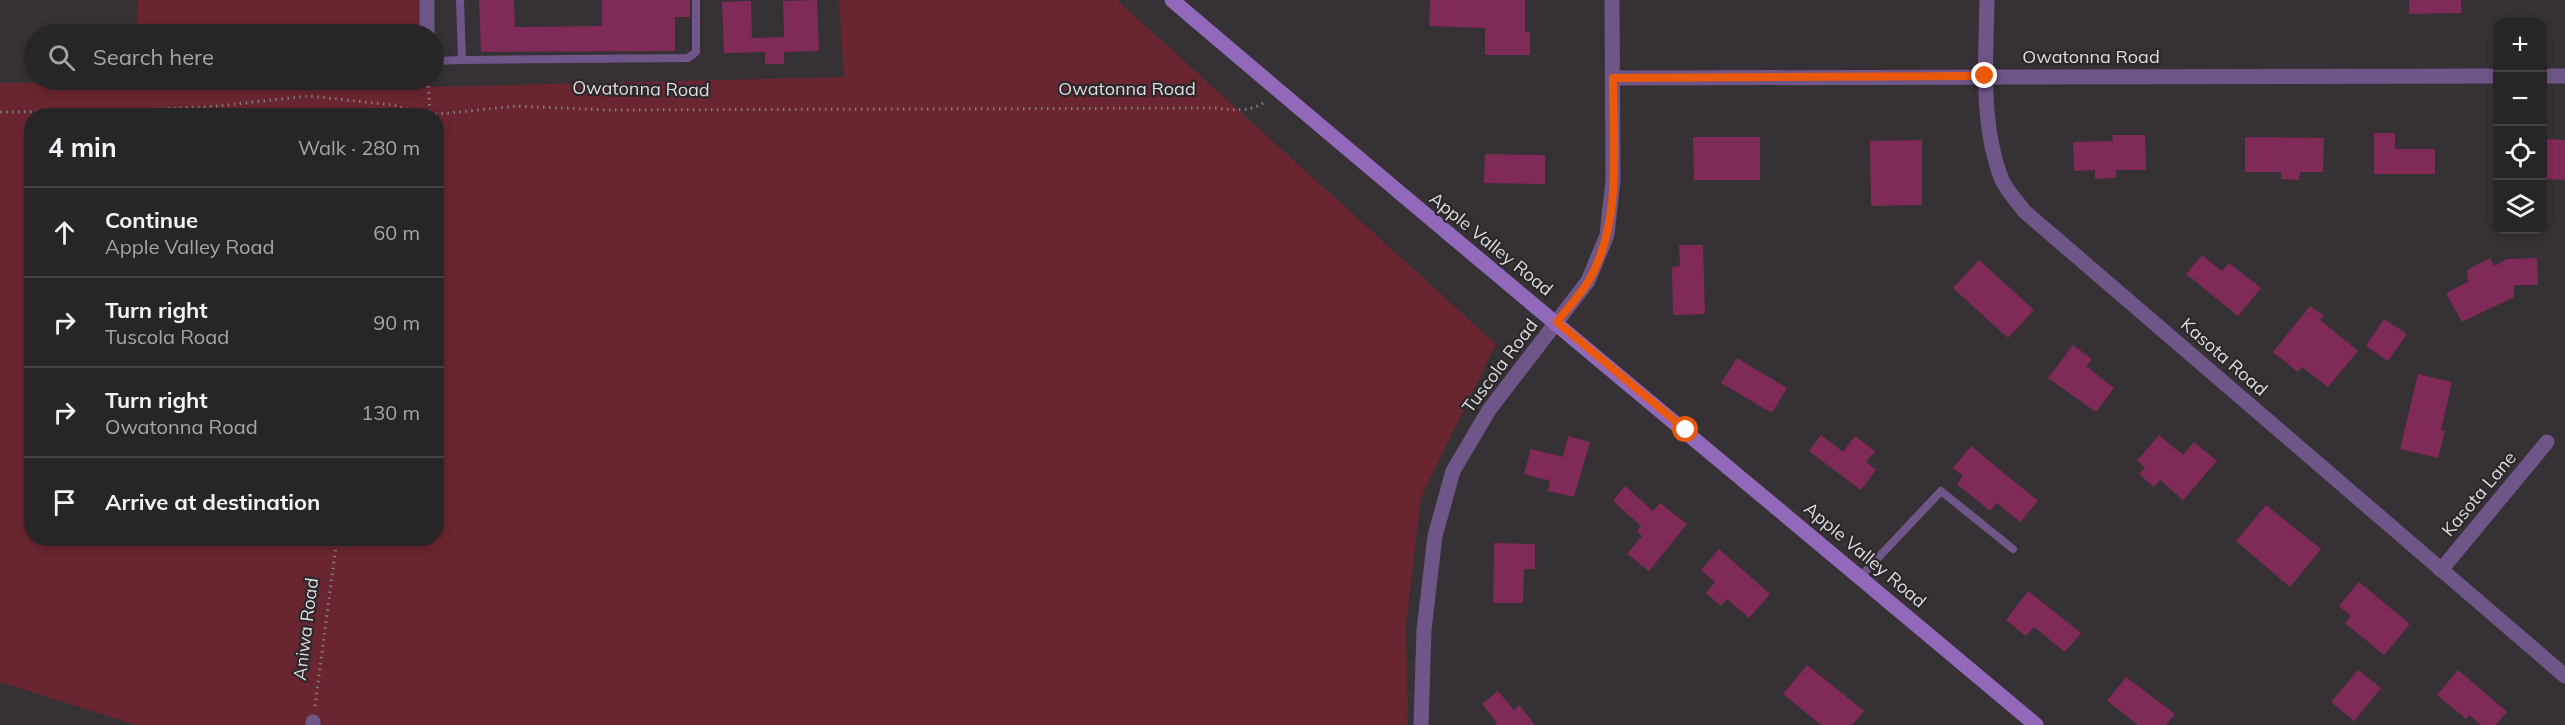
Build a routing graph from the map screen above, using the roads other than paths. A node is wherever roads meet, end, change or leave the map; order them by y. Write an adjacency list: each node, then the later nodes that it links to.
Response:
1 (427, 0): 7 (street)
2 (460, 0): 8 (lane)
3 (696, 0): 8 (lane)
4 (1172, 0): 15 (main road, Apple Valley Road)
5 (1612, 0): 14 (street, Tuscola Road)
6 (1987, 0): 10 (street, Kasota Road)
7 (427, 24)
8 (462, 60): 9 (lane)
9 (444, 61)
10 (1985, 76): 11 (street, Owatonna Road); 14 (street, Owatonna Road); 18 (street, Kasota Road)
11 (2493, 76)
12 (2547, 76): 13 (street)
13 (2565, 76)
14 (1613, 78): 15 (street, Tuscola Road)
15 (1557, 322): 19 (main road, Apple Valley Road); 21 (street, Tuscola Road)
16 (2547, 442): 18 (street, Kasota Lane)
17 (2013, 549): 19 (lane)
18 (2440, 570): 20 (street, Kasota Road)
19 (1860, 577): 22 (main road, Apple Valley Road)
20 (2565, 676)
21 (1421, 725)
22 (2036, 725)

